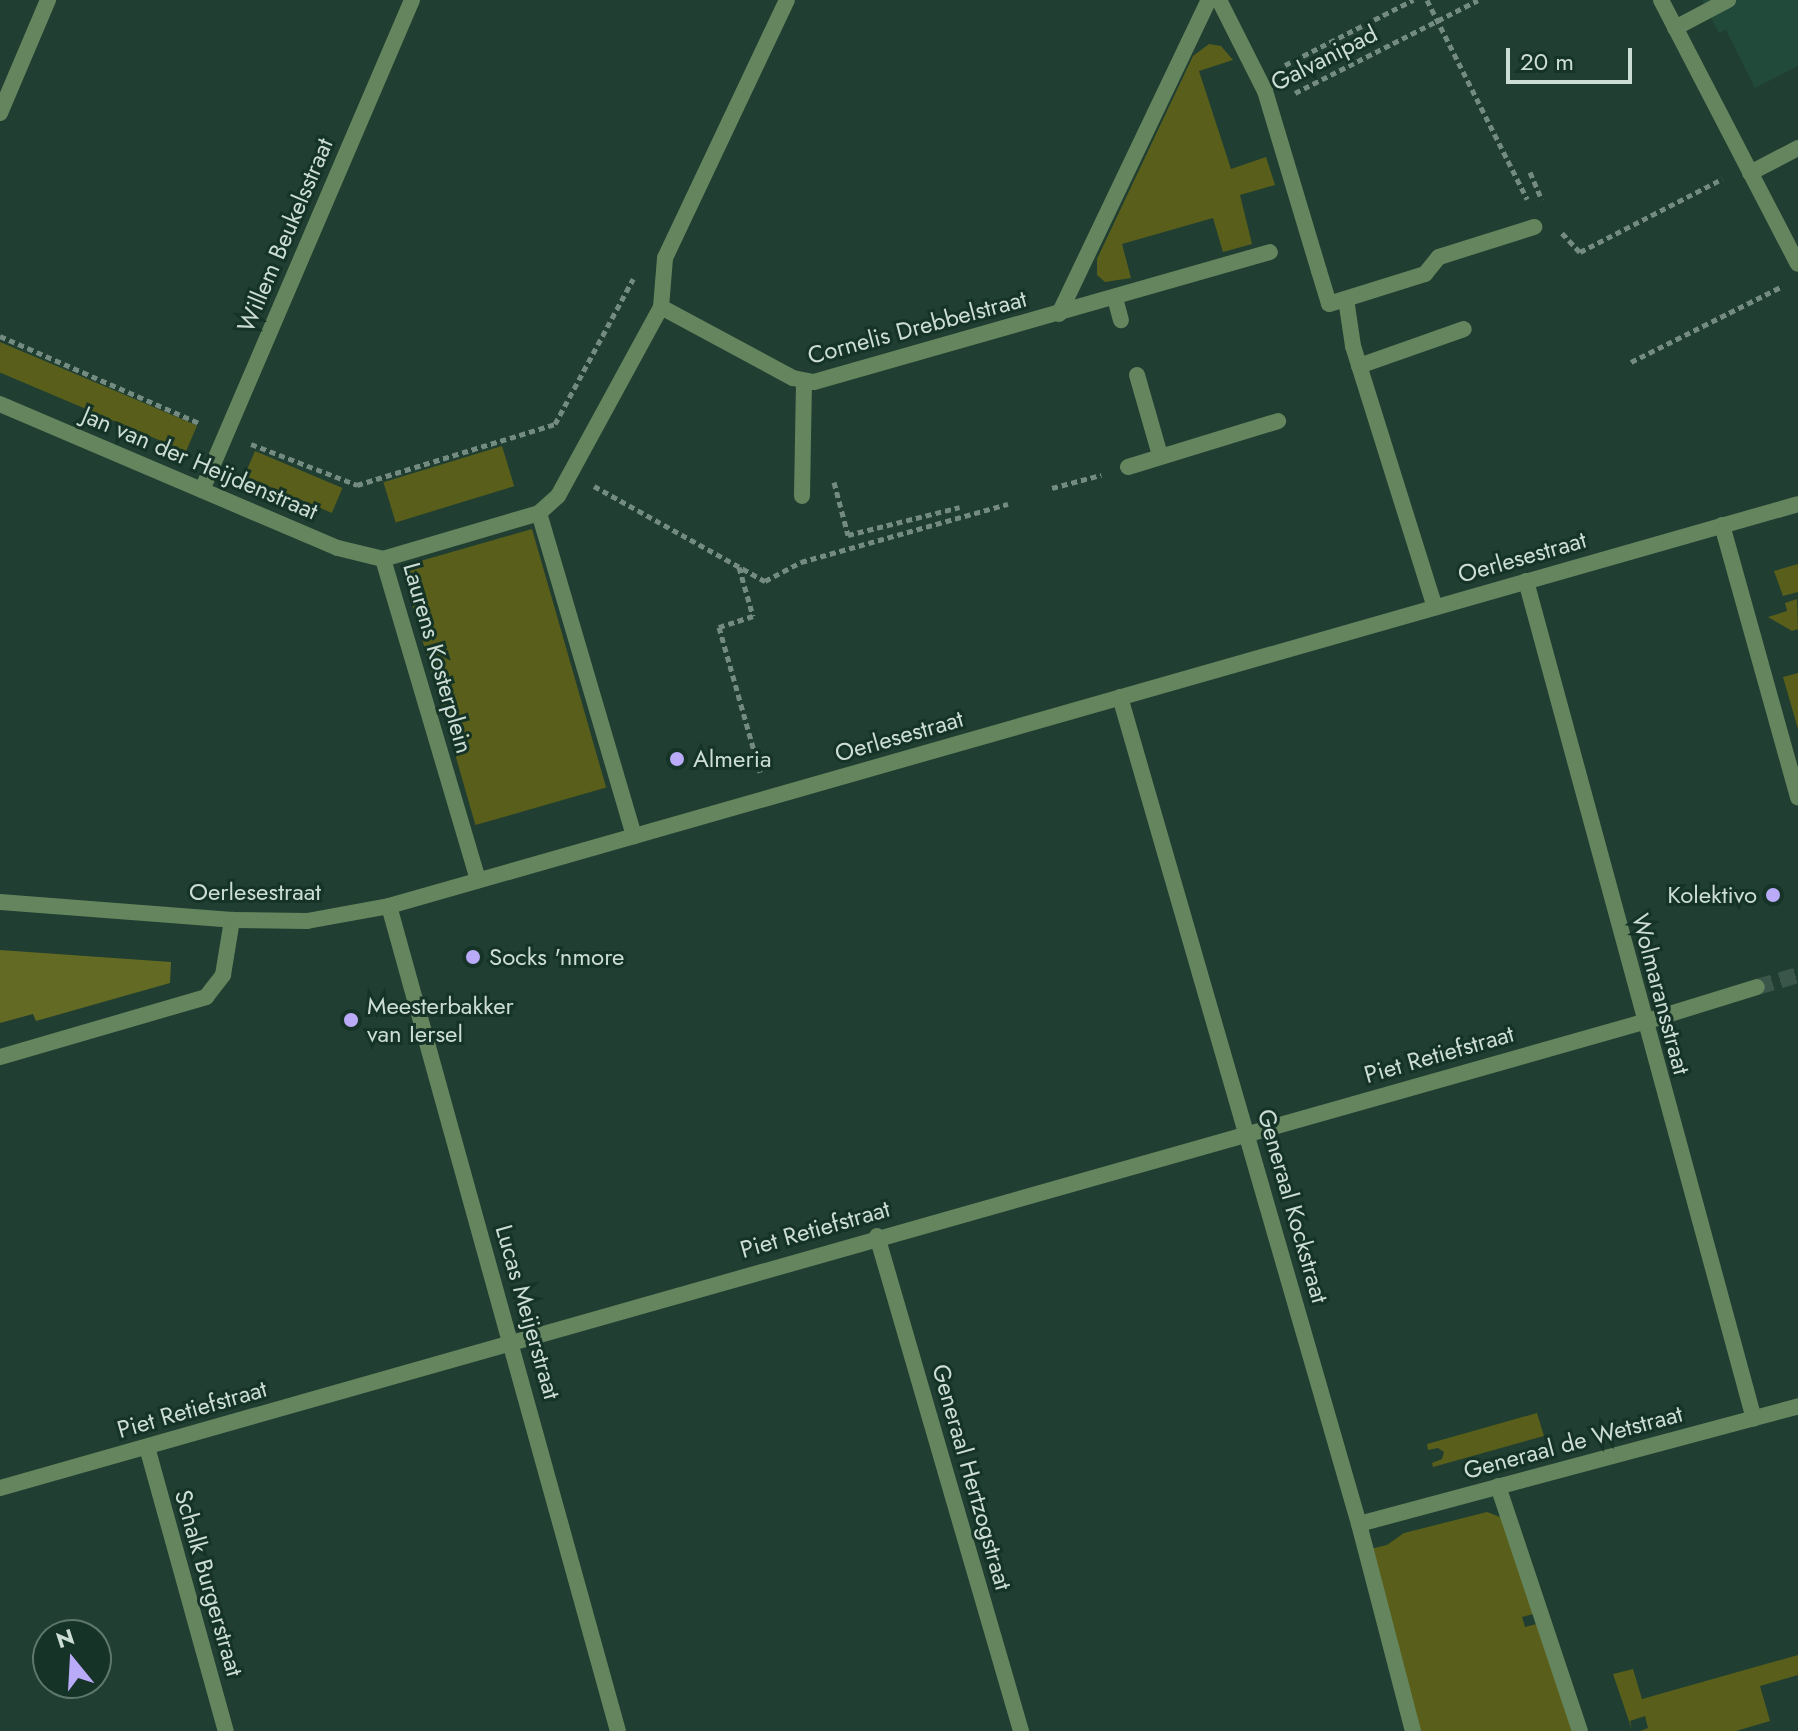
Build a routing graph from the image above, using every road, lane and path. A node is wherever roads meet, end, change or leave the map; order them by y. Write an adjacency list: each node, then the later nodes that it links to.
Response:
1 (48, 0): 17 (street)
2 (412, 0): 41 (street, Willem Beukelsstraat)
3 (1209, 0): 31 (street, Cornelis Drebbelstraat)
4 (1219, 0): 15 (street)
5 (1394, 0): 12 (path)
6 (1413, 0): 12 (path, Galvanipad)
7 (1427, 0): 13 (path)
8 (1478, 0): 13 (path, Galvanipad)
9 (1661, 0): 14 (street)
10 (1728, 0): 14 (street)
11 (783, 1): 25 (street)
12 (1398, 7): 15 (path, Galvanipad)
13 (1437, 20): 16 (path, Galvanipad); 22 (path)
14 (1675, 28): 19 (street)
15 (1259, 78): 16 (street)
16 (1269, 105): 29 (street)
17 (0, 113)
18 (1798, 148): 19 (street)
19 (1749, 170): 23 (path); 26 (street)
20 (1530, 172): 21 (path)
21 (1546, 208)
22 (1534, 227): 29 (street)
23 (1559, 229)
24 (1270, 252): 28 (street, Cornelis Drebbelstraat)
25 (665, 258): 30 (street); 41 (path)
26 (1798, 264)
27 (1788, 284): 35 (path)
28 (1115, 298): 31 (street, Cornelis Drebbelstraat); 32 (street)
29 (1346, 299): 36 (street)
30 (661, 307): 38 (street, Cornelis Drebbelstraat); 45 (street)
31 (1059, 314): 38 (street, Cornelis Drebbelstraat)
32 (1121, 320)
33 (1464, 329): 36 (street)
34 (0, 336): 41 (path)
35 (1631, 362)
36 (1359, 366): 57 (street)
37 (1137, 375): 42 (street)
38 (804, 381): 48 (street)
39 (0, 404): 47 (street, Jan van der Heijdenstraat)
40 (1278, 421): 42 (street)
41 (226, 435): 47 (street, Willem Beukelsstraat)
42 (1160, 455): 44 (street)
43 (830, 467): 51 (path)
44 (1128, 467): 46 (path)
45 (572, 474): 52 (street); 55 (path)
46 (1052, 488)
47 (202, 490): 54 (street, Jan van der Heijdenstraat)
48 (802, 496)
49 (1008, 504): 55 (path)
50 (1798, 504): 53 (street, Oerlesestraat)
51 (960, 507)
52 (539, 513): 54 (street, Laurens Kosterplein); 61 (street)
53 (1722, 525): 56 (street, Oerlesestraat); 59 (street)
54 (383, 559): 62 (street, Laurens Kosterplein)
55 (739, 566): 60 (path)
56 (1526, 581): 57 (street, Oerlesestraat); 67 (street, Wolmaransstraat)
57 (1435, 607): 58 (street, Oerlesestraat)
58 (1120, 697): 60 (street, Oerlesestraat); 69 (street, Generaal Kockstraat)
59 (1798, 798)
60 (768, 800): 61 (street, Oerlesestraat)
61 (634, 836): 62 (street, Oerlesestraat)
62 (478, 880): 64 (street, Oerlesestraat)
63 (0, 902): 65 (street, Oerlesestraat)
64 (389, 906): 65 (street, Oerlesestraat); 71 (street, Lucas Meijerstraat)
65 (232, 920): 68 (street)
66 (1757, 987): 67 (street, Piet Retiefstraat)
67 (1644, 1022): 69 (street, Piet Retiefstraat); 73 (street, Wolmaransstraat)
68 (0, 1057)
69 (1247, 1133): 70 (street, Piet Retiefstraat); 77 (street, Generaal Kockstraat)
70 (877, 1236): 71 (street, Piet Retiefstraat); 80 (street, Generaal Hertzogstraat)
71 (511, 1341): 74 (street, Piet Retiefstraat); 79 (street, Lucas Meijerstraat)
72 (1798, 1406): 73 (street, Generaal de Wetstraat)
73 (1754, 1419): 75 (street, Generaal de Wetstraat)
74 (147, 1447): 76 (street, Piet Retiefstraat); 78 (street, Schalk Burgerstraat)
75 (1498, 1486): 77 (street, Generaal de Wetstraat); 82 (street)
76 (0, 1488)
77 (1359, 1524): 81 (street, Generaal Kockstraat)
78 (226, 1731)
79 (618, 1731)
80 (1021, 1731)
81 (1413, 1731)
82 (1580, 1731)

